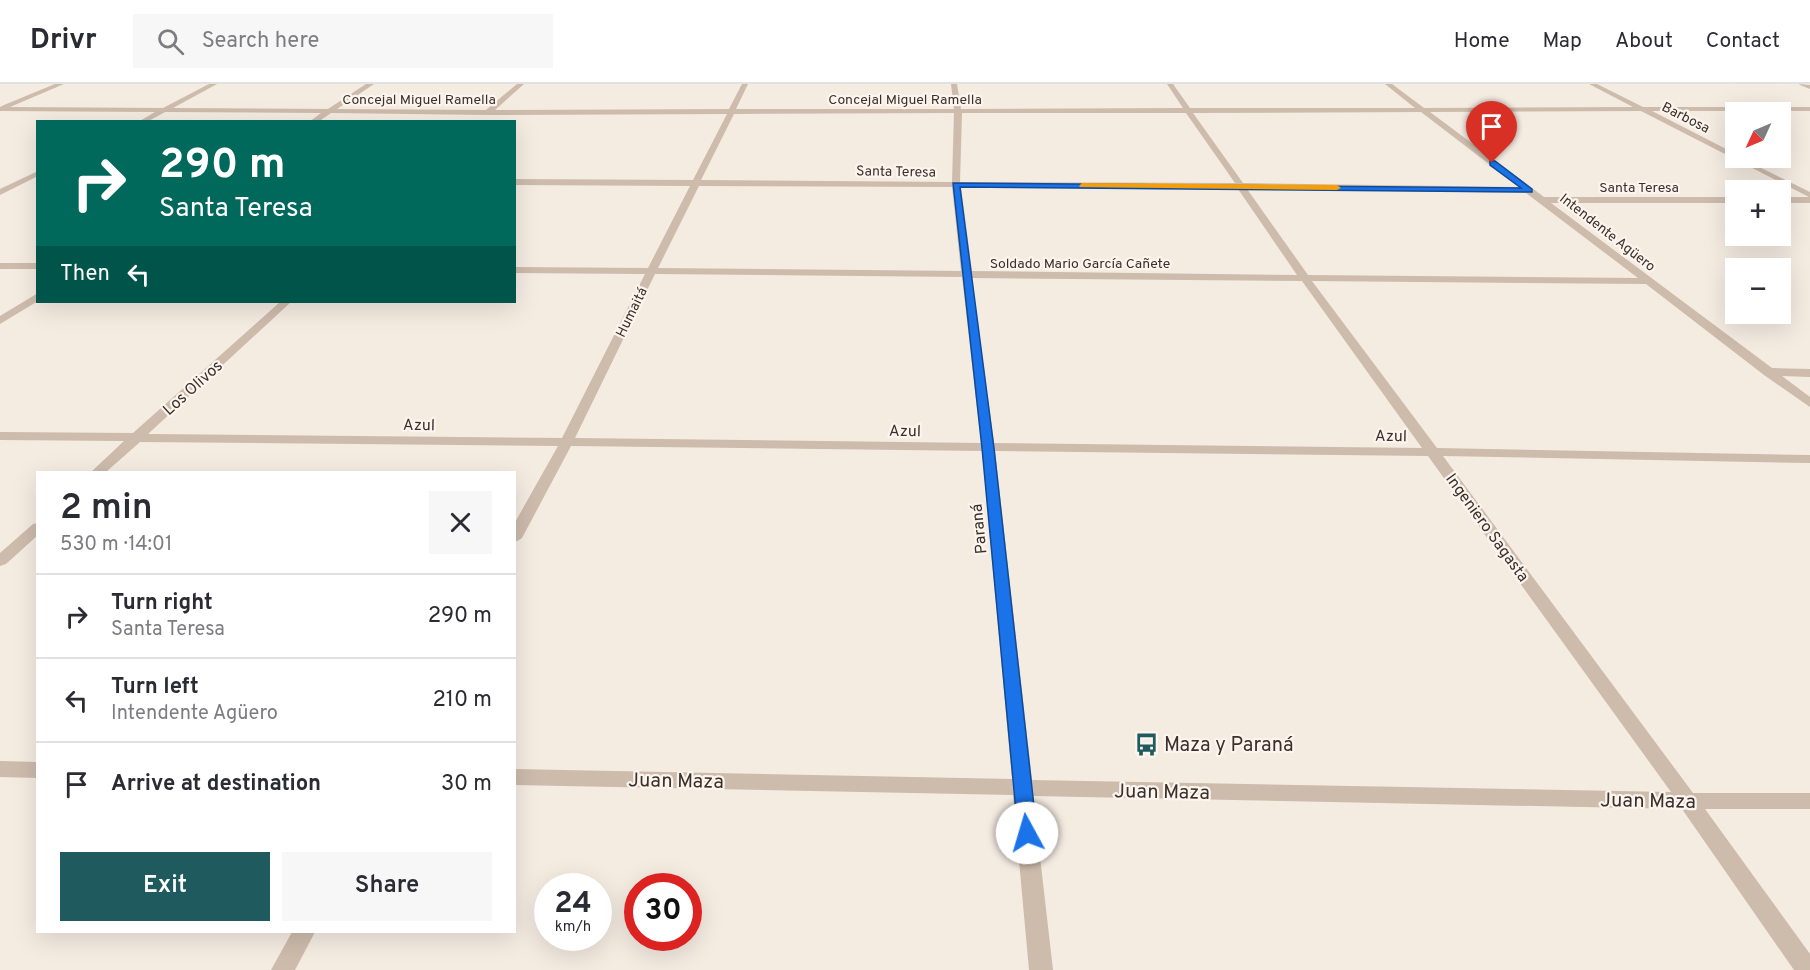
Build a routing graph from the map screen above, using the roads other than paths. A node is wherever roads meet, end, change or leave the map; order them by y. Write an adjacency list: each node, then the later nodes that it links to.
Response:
1 (61, 84): 13 (street)
2 (214, 84): 17 (street)
3 (371, 84): 18 (street)
4 (521, 84): 21 (street)
5 (745, 84): 19 (street, Humaitá)
6 (954, 84): 20 (street, Paraná)
7 (1170, 84): 14 (street, Ingeniero Sagasta)
8 (1388, 84): 12 (street, Intendente Agüero)
9 (1592, 84): 15 (street, Barbosa)
10 (1802, 84): 11 (street)
11 (1810, 87)
12 (1420, 108): 14 (street, Concejal Miguel Ramella); 15 (street, Concejal Miguel Ramella); 35 (street, Intendente Agüero)
13 (0, 109): 17 (street, Concejal Miguel Ramella)
14 (1188, 109): 20 (street, Concejal Miguel Ramella); 34 (street, Ingeniero Sagasta)
15 (1641, 109): 16 (street, Concejal Miguel Ramella); 25 (street, Barbosa)
16 (1810, 109)
17 (165, 110): 18 (street, Concejal Miguel Ramella); 22 (street)
18 (329, 111): 21 (street, Concejal Miguel Ramella); 23 (street)
19 (731, 111): 20 (street, Concejal Miguel Ramella); 21 (street, Concejal Miguel Ramella); 32 (street, Humaitá)
20 (958, 111): 33 (street, Paraná)
21 (490, 112): 24 (street)
22 (145, 120)
23 (315, 120)
24 (480, 120)
25 (1725, 151)
26 (1757, 168): 37 (street, Barbosa)
27 (36, 174): 29 (street)
28 (0, 179): 29 (street)
29 (26, 179): 30 (street); 36 (street)
30 (36, 179)
31 (516, 182): 32 (street, Santa Teresa)
32 (696, 183): 33 (street, Santa Teresa); 45 (street, Humaitá)
33 (956, 185): 34 (street, Santa Teresa); 46 (street, Paraná)
34 (1241, 186): 35 (street, Santa Teresa); 47 (street, Ingeniero Sagasta)
35 (1529, 190): 38 (street, Intendente Agüero)
36 (0, 192)
37 (1810, 195)
38 (1542, 200): 39 (street, Santa Teresa); 48 (street, Intendente Agüero)
39 (1725, 200)
40 (1791, 200): 41 (street)
41 (1810, 200)
42 (0, 266): 43 (street)
43 (36, 266)
44 (516, 270): 45 (street, Soldado Mario García Cañete)
45 (652, 271): 46 (street, Soldado Mario García Cañete); 57 (street, Humaitá)
46 (968, 275): 47 (street, Soldado Mario García Cañete); 58 (street, Paraná)
47 (1305, 278): 48 (street, Soldado Mario García Cañete); 59 (street, Ingeniero Sagasta)
48 (1646, 281): 52 (street, Intendente Agüero)
49 (36, 297): 51 (street)
50 (285, 303): 56 (street, Los Olivos)
51 (0, 321)
52 (1768, 372): 53 (street); 54 (street, Intendente Agüero)
53 (1810, 373)
54 (1810, 403)
55 (0, 436): 56 (street, Azul)
56 (137, 437): 57 (street, Azul); 61 (street, Los Olivos)
57 (567, 442): 58 (street, Azul); 63 (street, Humaitá)
58 (988, 448): 59 (street, Azul); 68 (street, Paraná)
59 (1433, 452): 60 (street, Azul); 69 (street, Ingeniero Sagasta)
60 (1810, 459)
61 (99, 471)
62 (36, 529): 64 (street)
63 (516, 534)
64 (0, 561)
65 (0, 769): 66 (street)
66 (36, 770)
67 (516, 777): 68 (street, Juan Maza)
68 (1023, 788): 69 (street, Juan Maza); 73 (street, Paraná)
69 (1688, 801): 70 (street, Juan Maza); 74 (street, Ingeniero Sagasta)
70 (1810, 801)
71 (303, 933): 72 (street)
72 (283, 970)
73 (1041, 970)
74 (1808, 970)

